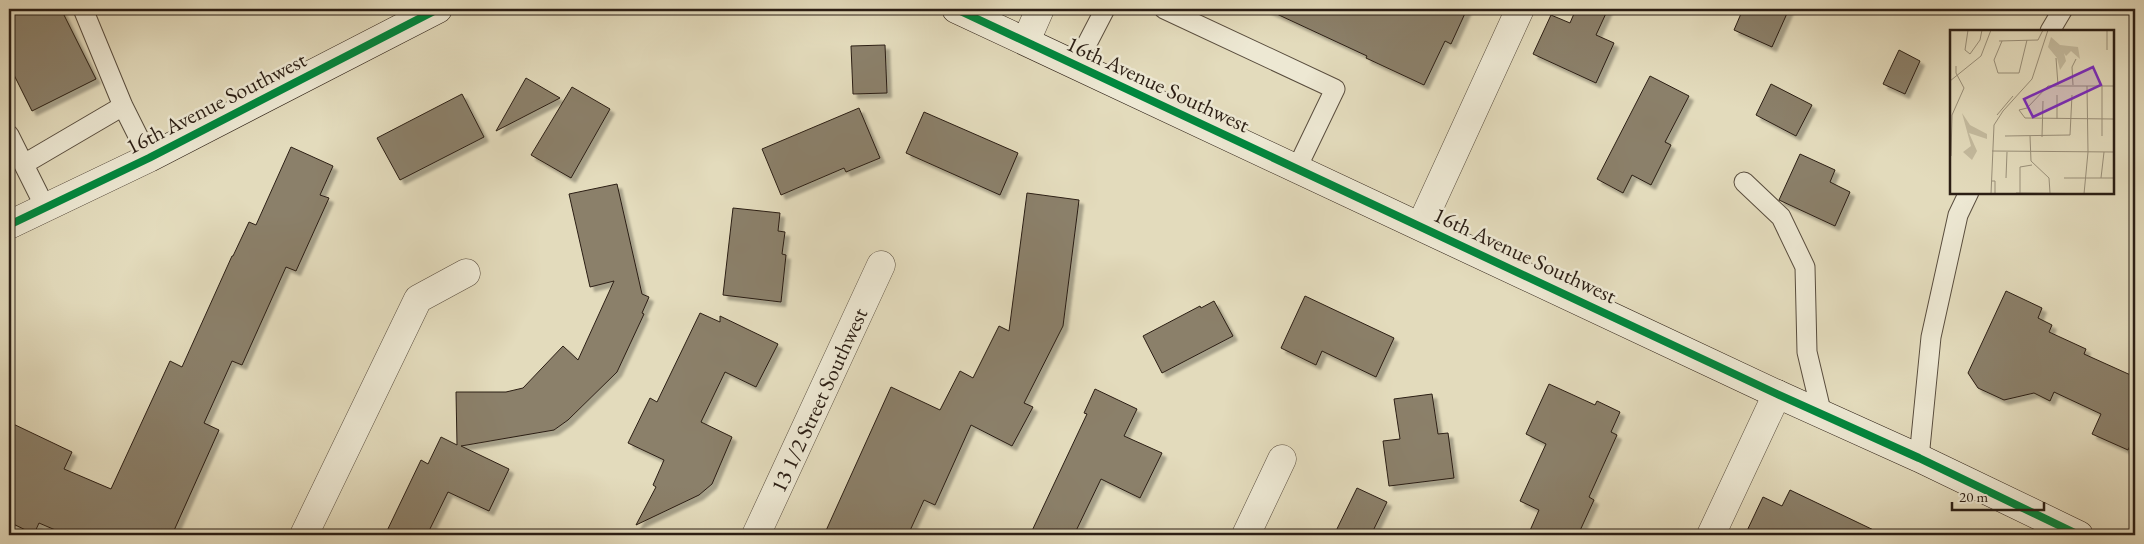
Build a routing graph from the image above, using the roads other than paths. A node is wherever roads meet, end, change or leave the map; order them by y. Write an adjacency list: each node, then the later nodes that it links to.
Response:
1 (82, 9): 12 (lane)
2 (438, 9): 14 (street, 16th Avenue Southwest)
3 (956, 9): 10 (street, 16th Avenue Southwest)
4 (1040, 9): 10 (street)
5 (1105, 9): 11 (lane)
6 (1164, 9): 16 (lane)
7 (1520, 9): 21 (street)
8 (2063, 9): 9 (lane)
9 (2051, 30)
10 (1026, 41): 11 (street, 16th Avenue Southwest)
11 (1076, 65): 16 (street, 16th Avenue Southwest)
12 (124, 106): 14 (lane); 15 (lane)
13 (9, 135): 15 (lane)
14 (149, 158): 19 (street, 16th Avenue Southwest)
15 (24, 164): 19 (lane)
16 (1297, 168): 21 (street, 16th Avenue Southwest)
17 (1744, 182): 25 (lane)
18 (1967, 194): 26 (lane)
19 (46, 207): 20 (street, 16th Avenue Southwest)
20 (9, 225)
21 (1421, 226): 24 (street, 16th Avenue Southwest)
22 (882, 265): 29 (street, 13 1/2 Street Southwest)
23 (466, 273): 28 (street)
24 (1777, 394): 25 (street, 16th Avenue Southwest); 31 (street)
25 (1822, 415): 26 (street, 16th Avenue Southwest)
26 (1919, 458): 32 (street, 16th Avenue Southwest)
27 (1282, 459): 30 (street)
28 (304, 535)
29 (756, 535)
30 (1246, 535)
31 (1711, 535)
32 (2079, 535)

